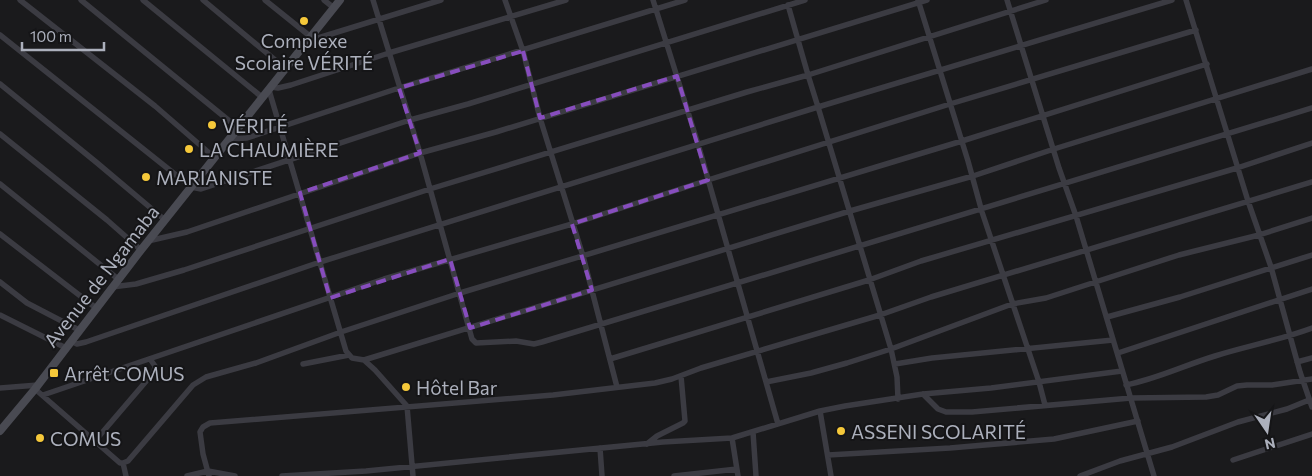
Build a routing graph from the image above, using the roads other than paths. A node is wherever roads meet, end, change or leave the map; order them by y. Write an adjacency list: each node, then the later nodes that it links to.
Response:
1 (20, 0): 68 (street)
2 (81, 0): 57 (street)
3 (143, 0): 47 (street)
4 (203, 0): 37 (street)
5 (265, 0): 29 (street)
6 (324, 0): 22 (street)
7 (340, 0): 22 (main road, Avenue de Ngamaba)
8 (373, 0): 26 (street)
9 (441, 0): 26 (street)
10 (506, 0): 25 (street)
11 (566, 0): 25 (street)
12 (653, 0): 23 (street)
13 (685, 0): 23 (street)
14 (805, 0): 21 (street)
15 (927, 0): 20 (street)
16 (1007, 0): 24 (street)
17 (1046, 0): 24 (street)
18 (1172, 0): 33 (street)
19 (1186, 0): 27 (street)
20 (919, 1): 30 (street); 31 (street)
21 (788, 5): 31 (street); 32 (street)
22 (334, 8): 29 (main road, Avenue de Ngamaba)
23 (656, 9): 32 (street); 34 (street)
24 (1010, 11): 30 (street); 33 (street)
25 (511, 17): 34 (street); 35 (street)
26 (379, 20): 29 (street); 35 (street)
27 (1196, 30): 36 (street); 42 (street)
28 (0, 35): 77 (street)
29 (311, 37): 37 (main road, Avenue de Ngamaba)
30 (930, 37): 39 (street); 40 (street)
31 (797, 40): 40 (street); 41 (street)
32 (667, 42): 41 (street); 44 (street)
33 (1021, 45): 39 (street); 42 (street)
34 (522, 51): 44 (street); 45 (street)
35 (389, 53): 45 (street); 46 (street)
36 (1207, 64): 48 (street); 53 (street)
37 (286, 69): 46 (main road, Avenue de Ngamaba)
38 (1312, 69): 48 (street)
39 (940, 70): 49 (street); 50 (street)
40 (808, 75): 50 (street); 52 (street)
41 (677, 76): 52 (street); 54 (street)
42 (1032, 80): 49 (street); 53 (street)
43 (0, 84): 87 (street)
44 (531, 84): 54 (street); 55 (street)
45 (400, 88): 55 (street); 56 (street)
46 (270, 89): 47 (main road, Avenue de Ngamaba); 56 (street)
47 (263, 98): 57 (main road, Avenue de Ngamaba)
48 (1216, 99): 59 (street); 65 (street)
49 (950, 104): 61 (street); 62 (street)
50 (818, 107): 62 (street); 64 (street)
51 (1312, 108): 59 (street)
52 (688, 110): 64 (street); 66 (street)
53 (1043, 116): 61 (street); 65 (street)
54 (540, 118): 66 (street); 67 (street)
55 (410, 120): 67 (street); 69 (street)
56 (280, 127): 60 (street); 69 (street)
57 (238, 128): 60 (main road, Avenue de Ngamaba)
58 (0, 134): 97 (street)
59 (1228, 134): 70 (street); 76 (street)
60 (229, 139): 68 (main road, Avenue de Ngamaba)
61 (962, 141): 71 (street); 72 (street)
62 (829, 143): 72 (street); 73 (street)
63 (1312, 143): 70 (street)
64 (698, 144): 73 (street); 78 (street)
65 (1054, 149): 71 (street); 76 (street)
66 (551, 152): 78 (street); 79 (street)
67 (420, 153): 79 (street); 80 (street)
68 (215, 158): 77 (main road, Avenue de Ngamaba)
69 (289, 161): 77 (street); 80 (street)
70 (1237, 168): 81 (street); 85 (street)
71 (972, 176): 82 (street); 83 (street)
72 (840, 178): 83 (street); 84 (street)
73 (708, 180): 84 (street); 89 (street)
74 (1312, 182): 81 (street)
75 (0, 184): 105 (street)
76 (1064, 184): 82 (street); 85 (street)
77 (191, 187): 87 (main road, Avenue de Ngamaba)
78 (562, 187): 88 (street); 89 (street)
79 (430, 189): 88 (street); 90 (street)
80 (300, 193): 90 (street); 93 (street)
81 (1248, 201): 92 (street); 98 (street)
82 (981, 208): 94 (street); 95 (street)
83 (850, 210): 95 (street); 96 (street)
84 (718, 216): 96 (street); 100 (street)
85 (1076, 216): 94 (street); 98 (street)
86 (1312, 218): 92 (street)
87 (165, 220): 93 (main road, Avenue de Ngamaba)
88 (439, 224): 101 (street); 102 (street)
89 (572, 224): 100 (street); 101 (street)
90 (311, 227): 102 (street); 110 (street)
91 (0, 234): 117 (street)
92 (1259, 235): 103 (street); 109 (street)
93 (148, 241): 97 (main road, Avenue de Ngamaba)
94 (991, 241): 104 (street); 106 (street)
95 (861, 247): 106 (street); 108 (street)
96 (728, 249): 108 (street); 111 (street)
97 (141, 250): 105 (main road, Avenue de Ngamaba)
98 (1086, 251): 104 (street); 109 (street)
99 (1312, 254): 103 (street)
100 (583, 256): 111 (street); 113 (street)
101 (450, 259): 113 (street); 114 (street)
102 (320, 262): 114 (street); 129 (street)
103 (1271, 267): 115 (street); 121 (street)
104 (1002, 276): 116 (street); 119 (street)
105 (118, 279): 110 (main road, Avenue de Ngamaba)
106 (869, 280): 119 (street); 120 (street)
107 (0, 282): 125 (street)
108 (737, 283): 120 (street); 122 (street)
109 (1095, 283): 116 (street); 121 (street)
110 (112, 287): 117 (main road, Avenue de Ngamaba)
111 (592, 290): 122 (street); 123 (street)
112 (1312, 290): 115 (street)
113 (460, 293): 123 (street); 126 (street)
114 (330, 298): 126 (street); 138 (street)
115 (1279, 301): 127 (street); 134 (street)
116 (1012, 304): 131 (street); 132 (street)
117 (96, 308): 125 (main road, Avenue de Ngamaba)
118 (0, 315): 130 (street)
119 (880, 315): 131 (street); 133 (street)
120 (748, 317): 133 (street); 136 (street)
121 (1107, 317): 128 (street)
122 (601, 325): 123 (street); 136 (street)
123 (470, 328): 139 (street)
124 (1312, 328): 127 (street)
125 (79, 330): 129 (main road, Avenue de Ngamaba)
126 (341, 332): 135 (street); 174 (street)
127 (1291, 336): 140 (street); 149 (street)
128 (1113, 340): 132 (street); 134 (street)
129 (72, 341): 130 (main road, Avenue de Ngamaba)
130 (66, 348): 150 (main road, Avenue de Ngamaba)
131 (890, 349): 142 (street); 147 (street)
132 (1027, 349): 142 (street); 148 (street)
133 (757, 350): 144 (street); 147 (street)
134 (1118, 353): 143 (street)
135 (349, 355): 139 (street); 141 (street)
136 (610, 358): 151 (street)
137 (1312, 358): 140 (street)
138 (150, 359): 154 (street); 168 (street)
139 (364, 360): 159 (street)
140 (1297, 362): 146 (street)
141 (303, 364)
142 (895, 364): 156 (street)
143 (1122, 371): 148 (street); 149 (street)
144 (681, 376): 151 (street); 169 (street)
145 (1312, 379): 146 (street)
146 (1303, 380): 155 (street); 157 (street)
147 (766, 382): 163 (street)
148 (1039, 382): 153 (street); 158 (street)
149 (1126, 385): 155 (street)
150 (36, 387): 152 (street); 154 (street); 164 (main road, Avenue de Ngamaba)
151 (617, 387): 159 (street)
152 (0, 388)
153 (923, 394): 156 (street); 158 (street)
154 (42, 395): 168 (street)
155 (1130, 398): 158 (street); 162 (street)
156 (898, 399): 161 (street)
157 (1309, 400): 160 (street); 171 (street)
158 (1045, 405)
159 (407, 406): 175 (street); 177 (street)
160 (1312, 407)
161 (820, 410): 163 (street); 172 (street)
162 (1138, 421): 171 (street); 172 (street)
163 (778, 424): 165 (street)
164 (0, 431)
165 (752, 432): 167 (street); 188 (street)
166 (1312, 434): 173 (street)
167 (732, 438): 169 (street); 176 (street)
168 (95, 441): 174 (street)
169 (647, 444): 170 (street)
170 (600, 448): 175 (street); 185 (street)
171 (1147, 454): 190 (street); 191 (street)
172 (828, 455): 189 (street)
173 (1233, 460)
174 (124, 463): 180 (street)
175 (412, 466): 178 (street); 184 (street)
176 (737, 469): 179 (street); 187 (street)
177 (209, 473): 181 (street); 182 (street)
178 (340, 475): 183 (street)
179 (689, 475): 186 (street)
180 (126, 476)
181 (187, 476)
182 (235, 476)
183 (282, 476)
184 (413, 476)
185 (602, 476)
186 (674, 476)
187 (738, 476)
188 (756, 476)
189 (832, 476)
190 (1080, 476)
191 (1154, 476)

